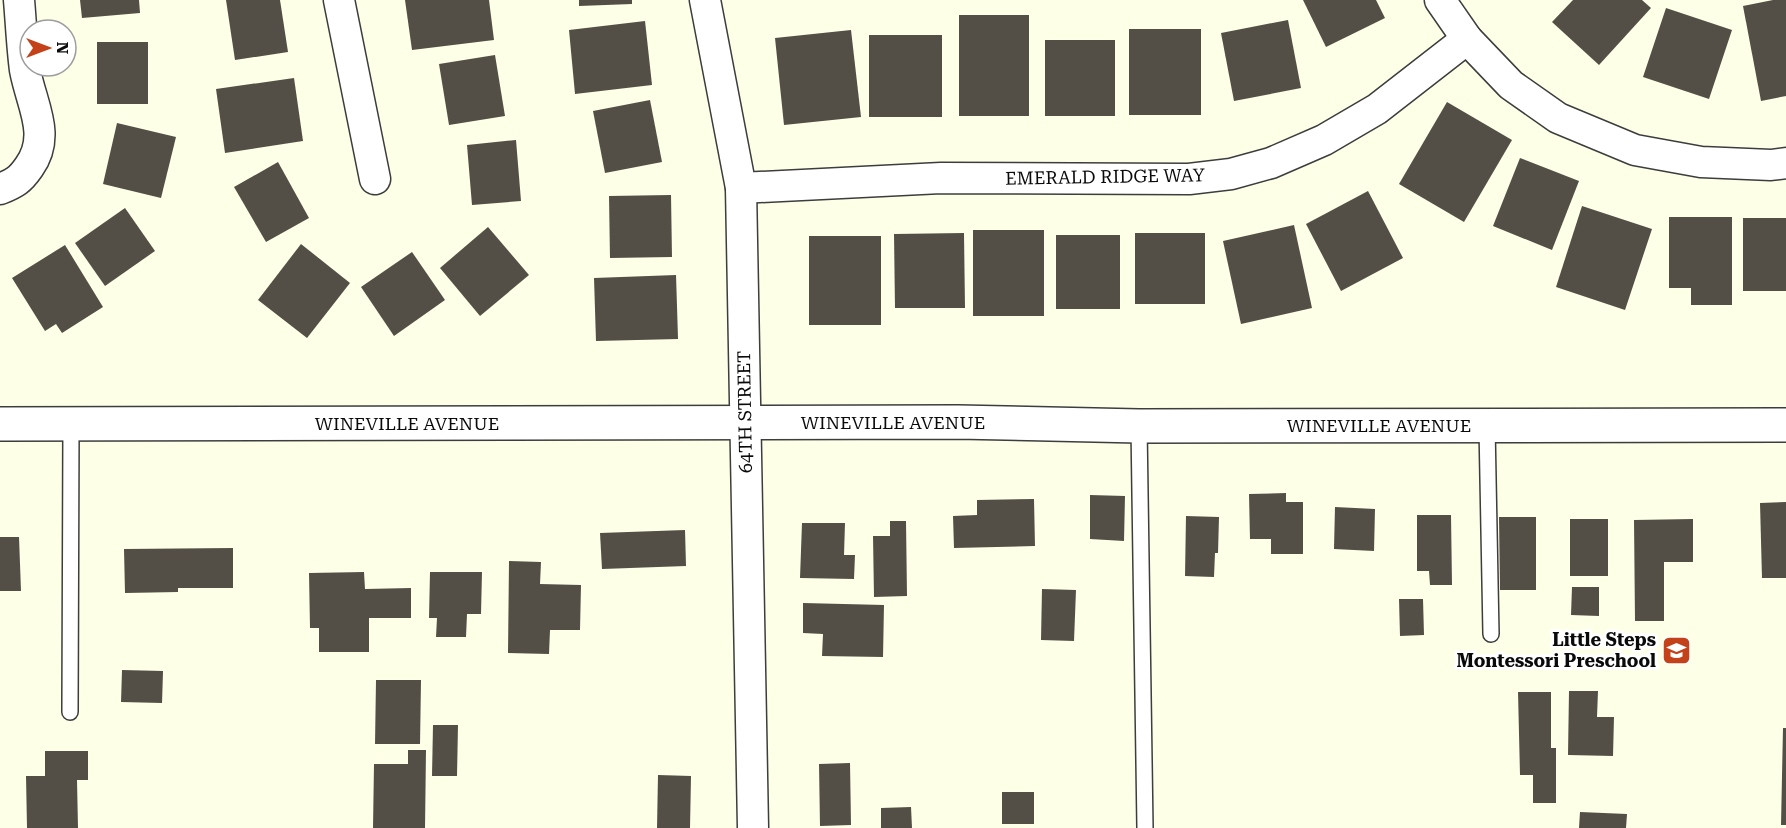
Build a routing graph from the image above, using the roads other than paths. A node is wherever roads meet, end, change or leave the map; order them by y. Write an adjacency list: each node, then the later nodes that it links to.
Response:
1 (19, 0): 8 (street)
2 (339, 0): 7 (street)
3 (705, 0): 9 (street, 64TH STREET)
4 (1440, 0): 5 (street)
5 (1467, 39): 6 (street); 9 (street, EMERALD RIDGE WAY)
6 (1786, 163)
7 (375, 179)
8 (10, 184)
9 (741, 188): 10 (street, 64TH STREET)
10 (745, 423): 13 (street, WINEVILLE AVENUE); 14 (street, WINEVILLE AVENUE); 18 (street, 64TH STREET)
11 (0, 424): 13 (street, WINEVILLE AVENUE)
12 (1786, 424): 15 (street, WINEVILLE AVENUE)
13 (71, 425): 17 (lane)
14 (1139, 426): 15 (street, WINEVILLE AVENUE); 19 (lane)
15 (1487, 426): 16 (lane)
16 (1491, 634)
17 (70, 712)
18 (753, 828)
19 (1145, 828)

